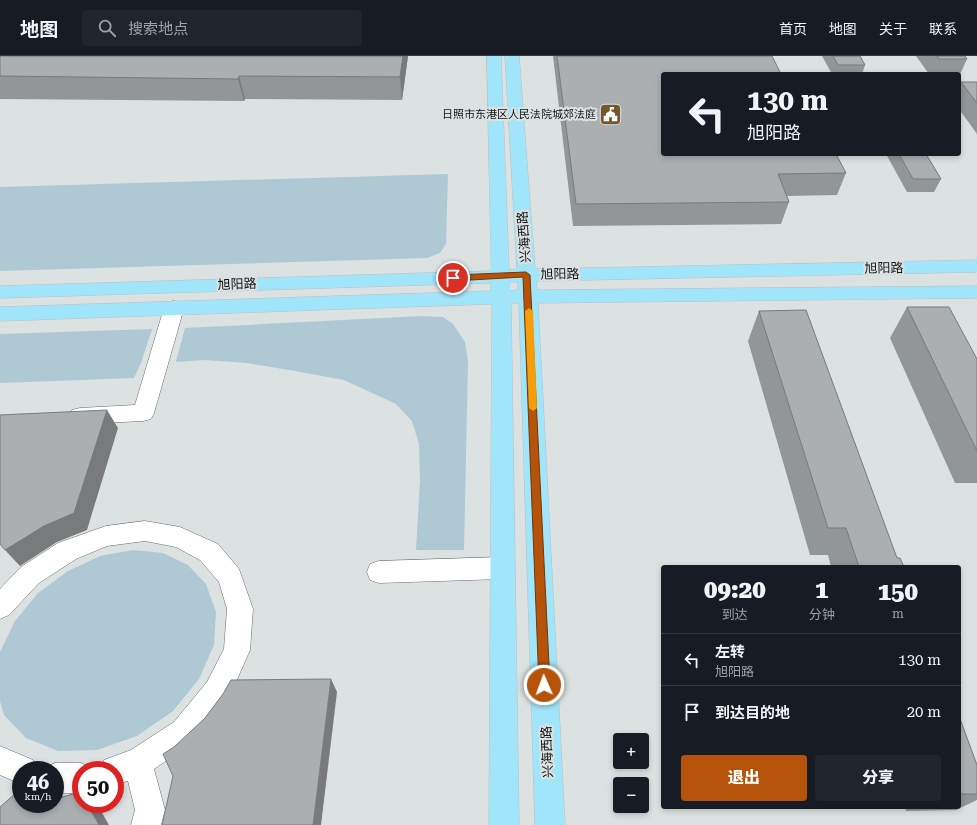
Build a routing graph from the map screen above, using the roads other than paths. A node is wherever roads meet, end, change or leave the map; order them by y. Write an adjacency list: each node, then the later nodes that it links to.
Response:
1 (494, 56): 5 (main road, 兴海西路)
2 (512, 56): 4 (main road, 兴海西路)
3 (977, 266): 4 (main road, 旭阳路)
4 (526, 275): 5 (main road, 旭阳路); 8 (main road, 兴海西路)
5 (500, 287): 6 (main road, 旭阳路); 8 (main road, 旭阳路); 9 (main road, 旭阳路); 12 (main road, 兴海西路)
6 (0, 292)
7 (977, 292): 8 (main road, 旭阳路)
8 (528, 297): 20 (main road, 兴海西路)
9 (174, 308): 10 (main road, 旭阳路); 11 (lane)
10 (0, 314)
11 (64, 417)
12 (502, 568): 13 (lane); 19 (main road, 兴海西路)
13 (379, 572)
14 (0, 607): 17 (lane)
15 (0, 760): 16 (lane)
16 (12, 765)
17 (126, 766): 18 (lane)
18 (146, 825)
19 (504, 825)
20 (550, 825)

